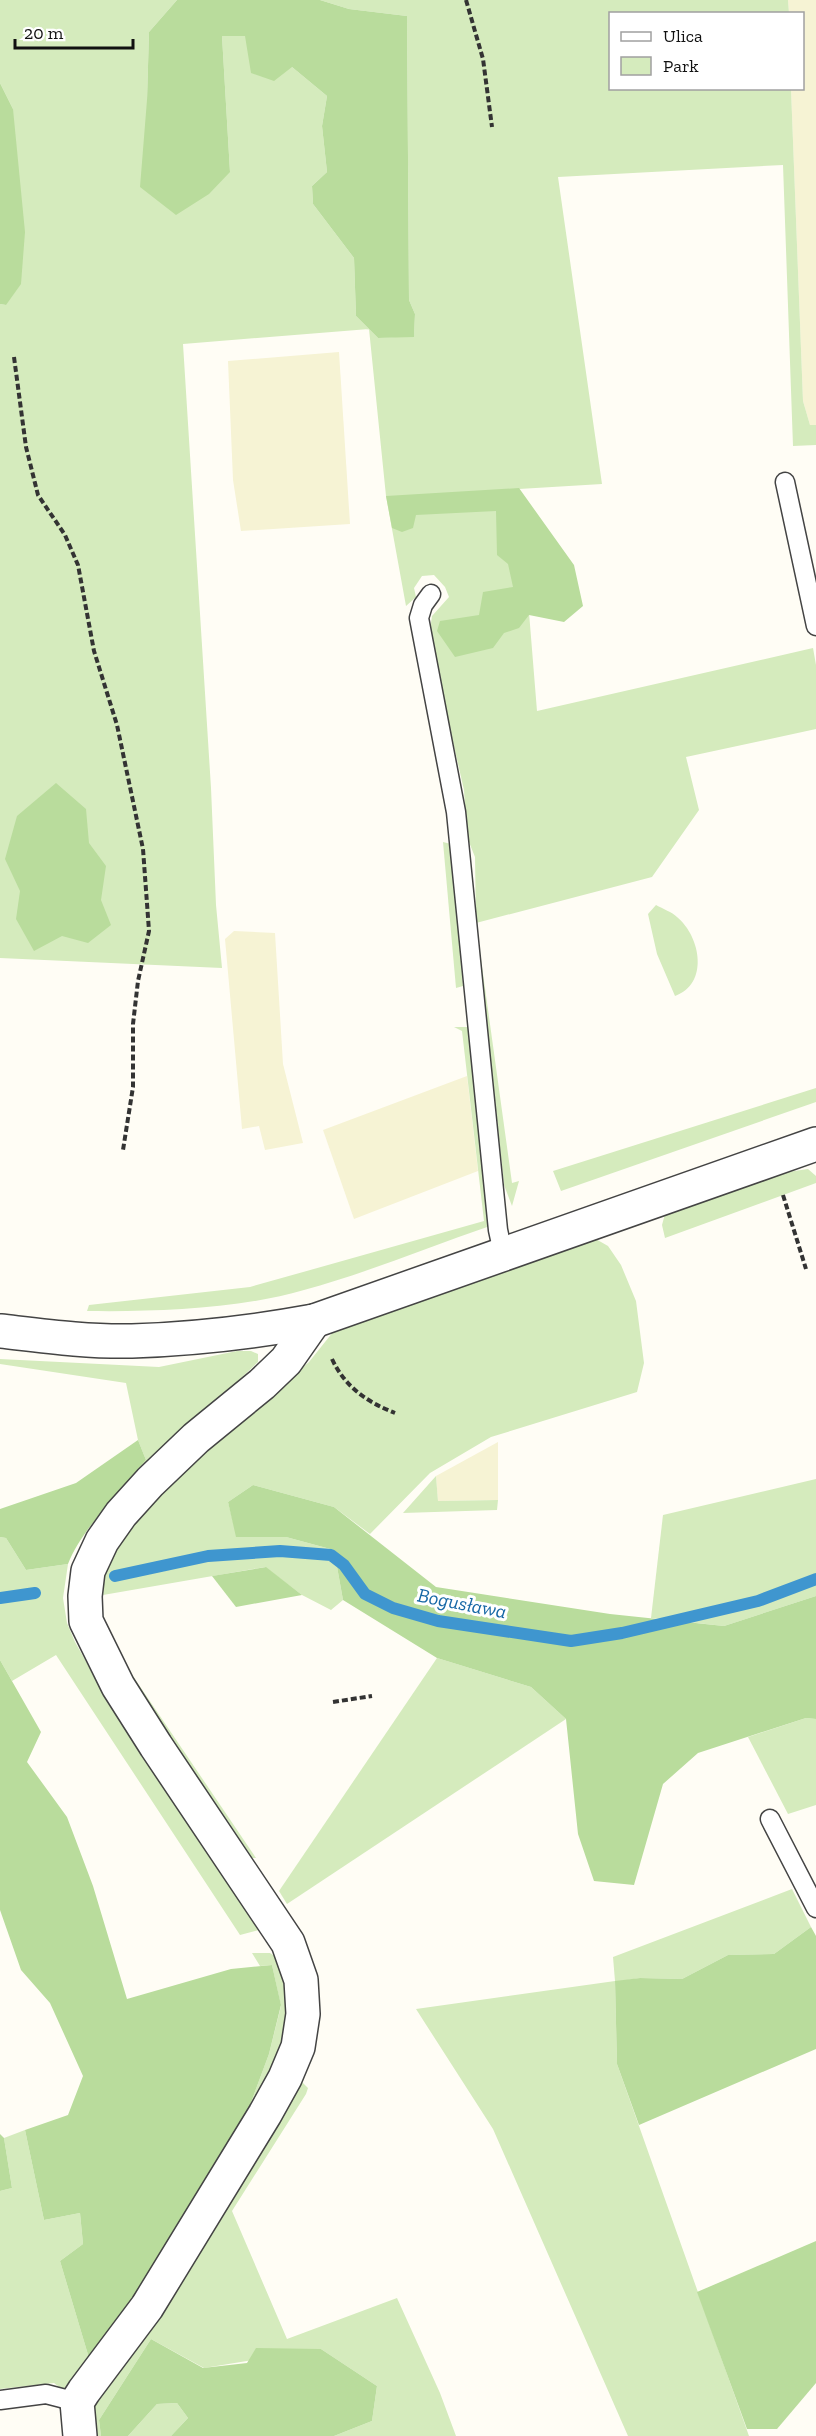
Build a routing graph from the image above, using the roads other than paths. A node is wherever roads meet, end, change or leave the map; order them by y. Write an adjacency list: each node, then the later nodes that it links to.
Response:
1 (785, 482): 3 (lane)
2 (431, 594): 5 (lane)
3 (816, 626)
4 (816, 1144): 5 (street)
5 (503, 1253): 6 (street)
6 (314, 1320): 7 (street); 11 (street)
7 (0, 1331)
8 (770, 1819): 9 (lane)
9 (816, 1908)
10 (0, 2400): 11 (lane)
11 (77, 2402): 12 (street)
12 (80, 2436)

